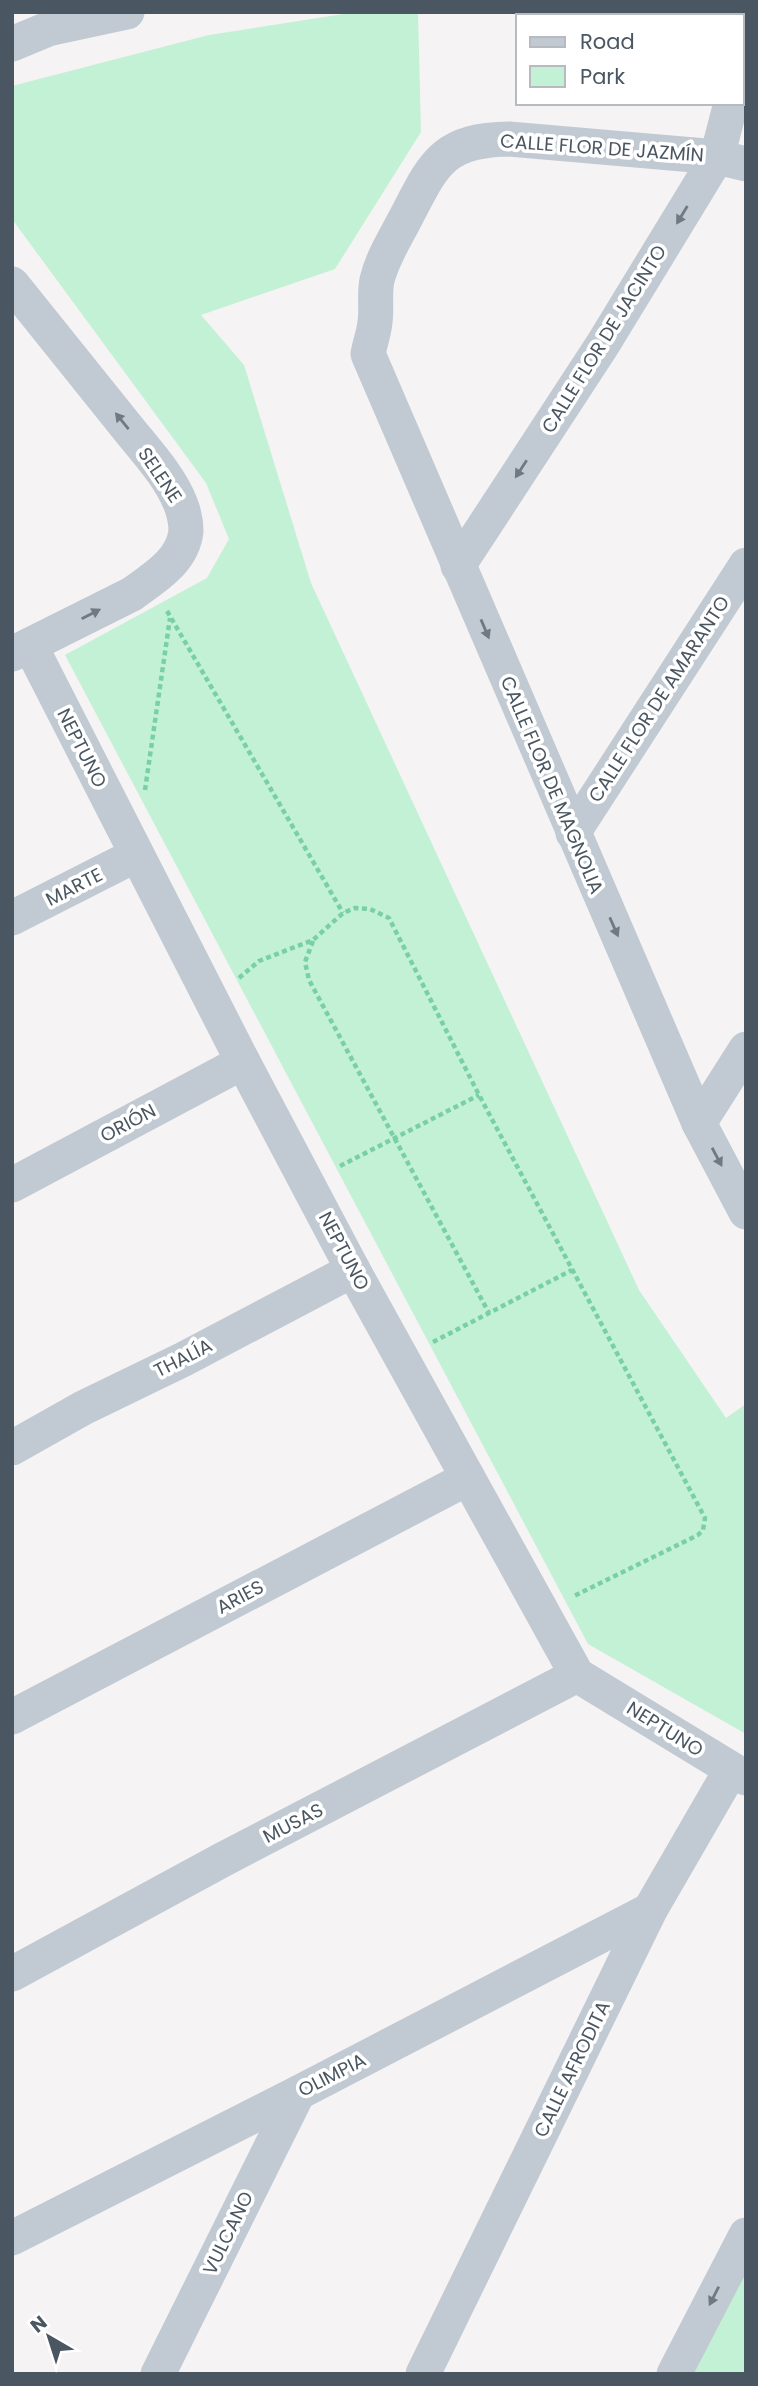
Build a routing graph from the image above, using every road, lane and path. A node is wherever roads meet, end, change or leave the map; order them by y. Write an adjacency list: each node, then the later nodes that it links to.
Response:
1 (127, 12): 2 (street)
2 (12, 44)
3 (731, 105): 4 (street, CALLE FLOR DE JACINTO)
4 (732, 160): 6 (street, CALLE FLOR DE JAZMÍN); 8 (street, CALLE FLOR DE JACINTO, one-way to 8)
5 (12, 284): 9 (street, SELENE, one-way to 5)
6 (368, 354): 8 (street, CALLE FLOR DE MAGNOLIA)
7 (746, 565): 12 (street, CALLE FLOR DE AMARANTO)
8 (458, 566): 12 (street, CALLE FLOR DE MAGNOLIA, one-way to 12)
9 (150, 582): 10 (path); 11 (street, SELENE, one-way to 9)
10 (171, 618): 13 (path); 14 (path)
11 (21, 650): 13 (street, NEPTUNO)
12 (573, 833): 21 (street, CALLE FLOR DE MAGNOLIA, one-way to 21)
13 (136, 855): 15 (street, MARTE); 17 (street, NEPTUNO)
14 (343, 913): 16 (path); 20 (path)
15 (12, 918)
16 (313, 940): 17 (path); 22 (path)
17 (212, 1002): 19 (street, NEPTUNO)
18 (746, 1049): 21 (street)
19 (243, 1062): 23 (street, NEPTUNO); 24 (street, ORIÓN)
20 (479, 1095): 22 (path); 27 (path)
21 (699, 1123): 25 (street, CALLE FLOR DE MAGNOLIA, one-way to 25)
22 (393, 1137): 23 (path); 28 (path)
23 (308, 1183): 26 (street, NEPTUNO)
24 (12, 1185)
25 (746, 1212)
26 (353, 1269): 29 (street, NEPTUNO); 30 (street, THALÍA)
27 (572, 1270): 28 (path); 32 (path)
28 (488, 1313): 29 (path)
29 (403, 1359): 31 (street, NEPTUNO)
30 (12, 1448)
31 (468, 1478): 32 (street, NEPTUNO); 34 (street, ARIES)
32 (542, 1612): 33 (street, NEPTUNO)
33 (576, 1675): 35 (street, NEPTUNO); 37 (street, MUSAS)
34 (12, 1717)
35 (738, 1774): 36 (street, CALLE AFRODITA)
36 (650, 1910): 38 (street, OLIMPIA); 42 (street, CALLE AFRODITA)
37 (12, 1974)
38 (298, 2093): 40 (street, OLIMPIA); 41 (street, VULCANO)
39 (746, 2235): 43 (street, one-way to 43)
40 (12, 2238)
41 (158, 2374)
42 (423, 2374)
43 (674, 2374)

